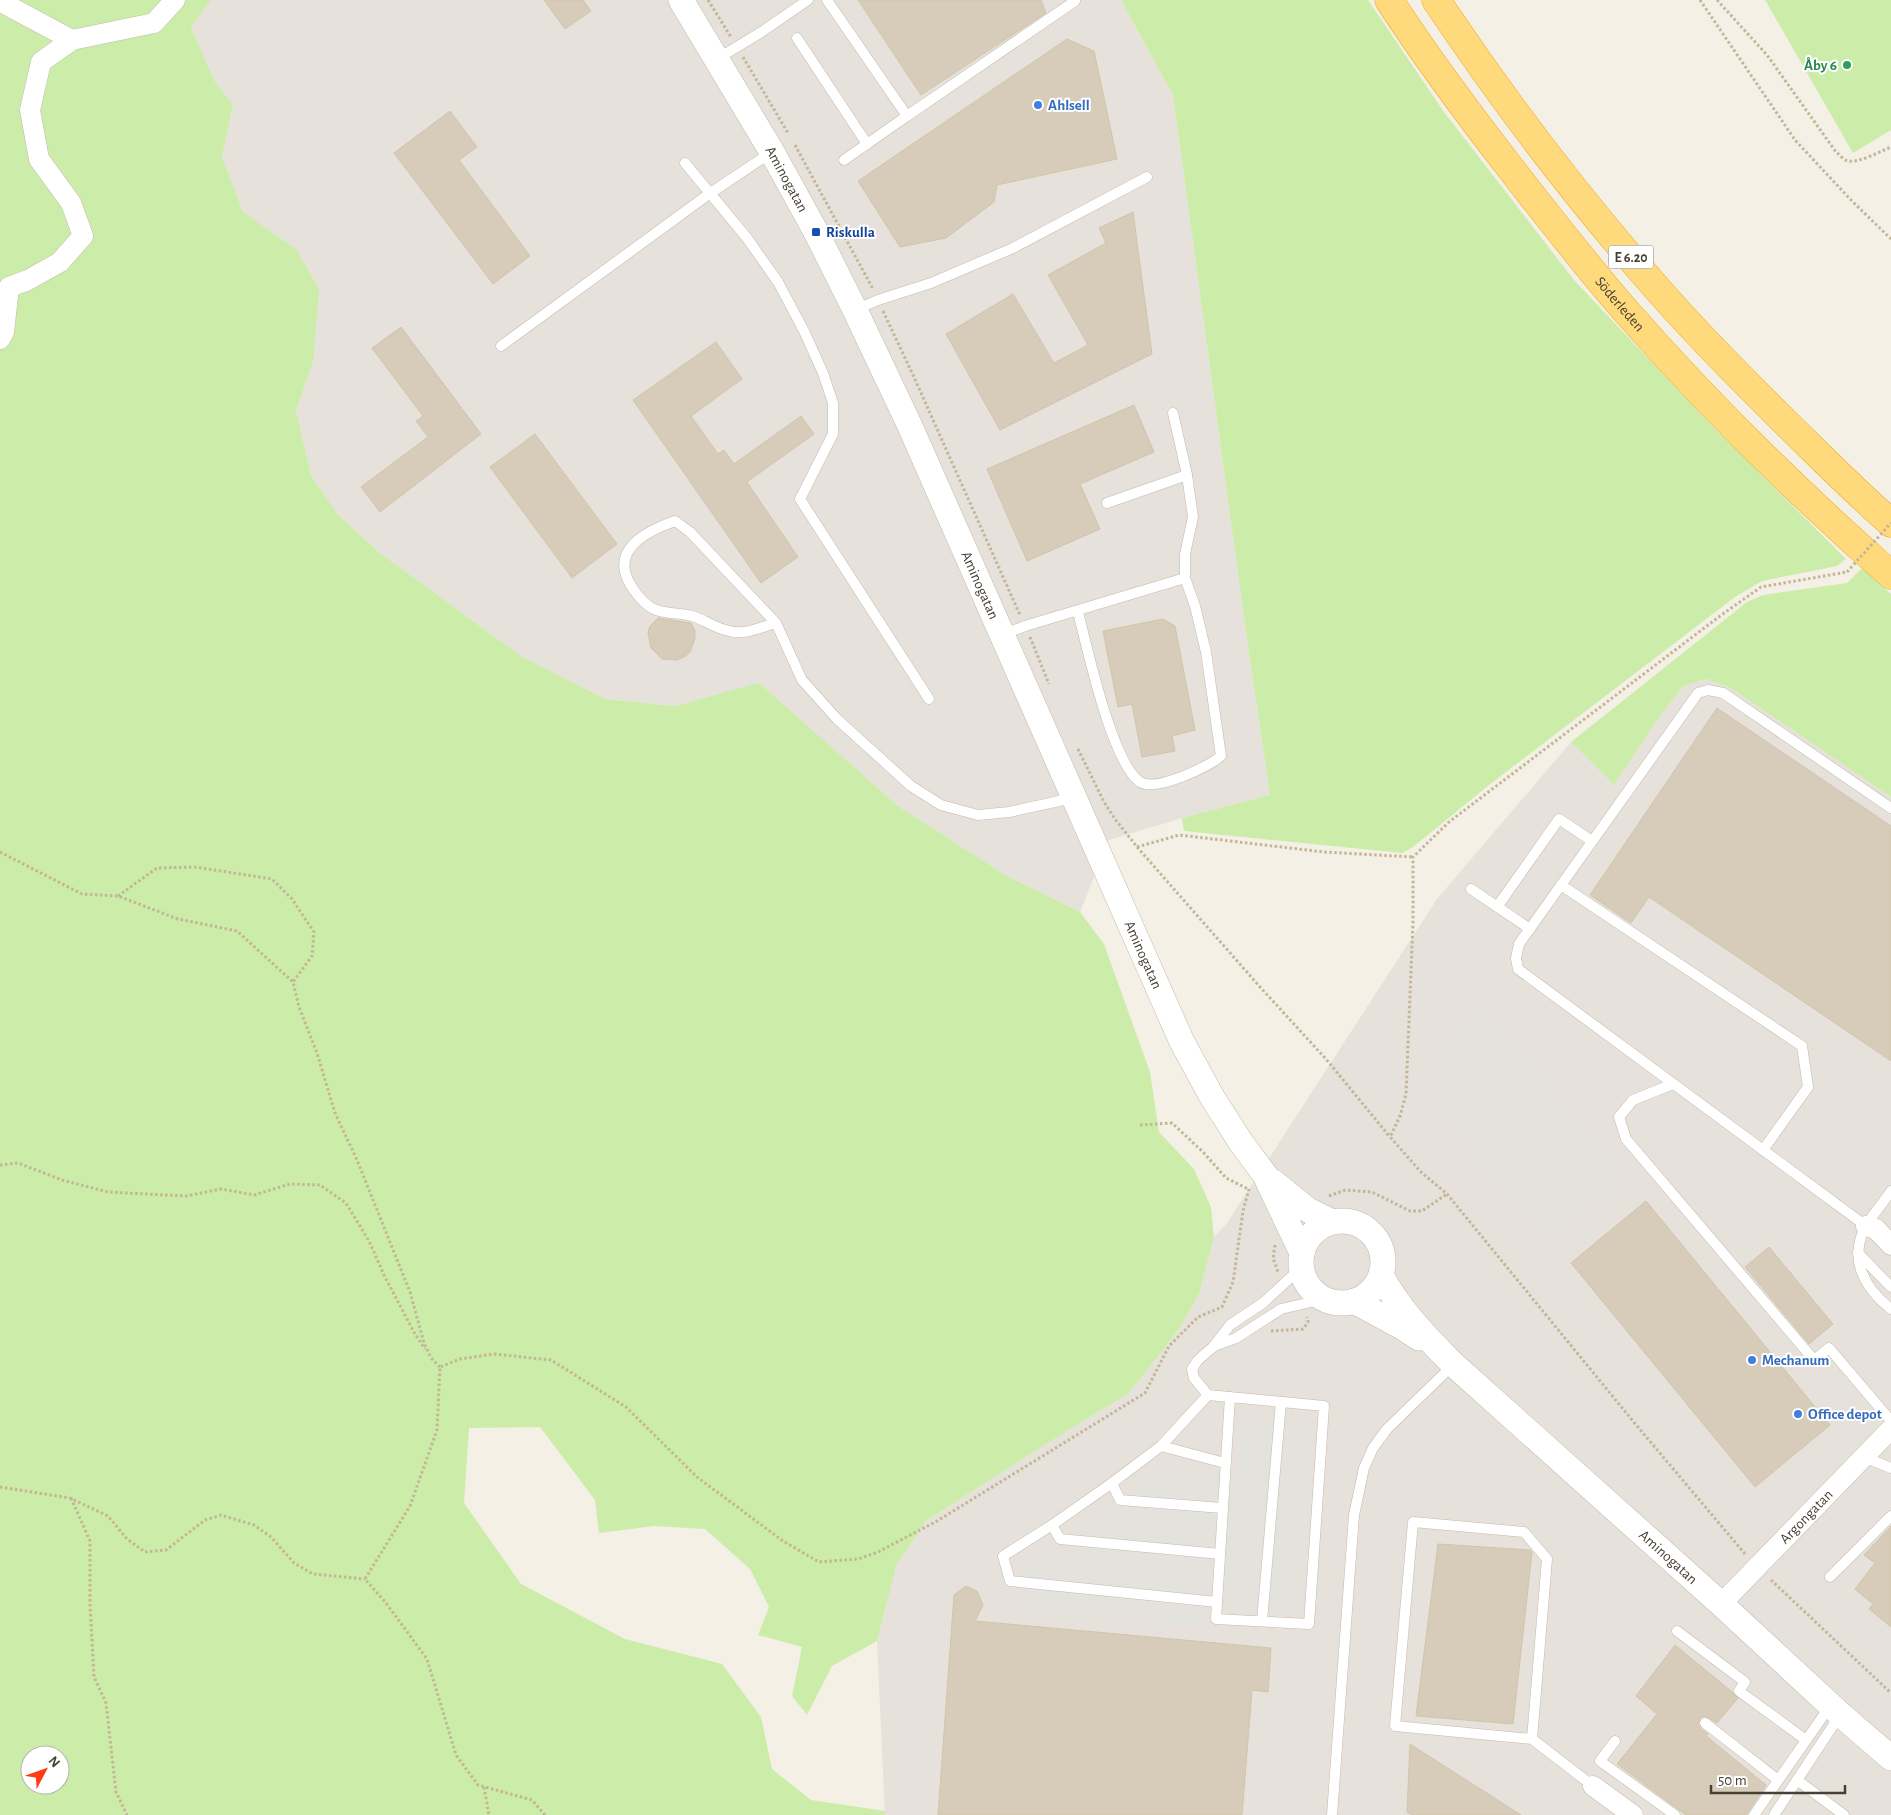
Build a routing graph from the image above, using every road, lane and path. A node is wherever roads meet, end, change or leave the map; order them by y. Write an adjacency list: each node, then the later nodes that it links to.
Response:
1 (0, 0): 13 (street)
2 (175, 0): 13 (street)
3 (681, 0): 14 (street, Aminogatan)
4 (708, 0): 14 (path)
5 (808, 0): 14 (lane)
6 (827, 0): 15 (lane)
7 (1074, 0): 15 (lane)
8 (1389, 0): 32 (highway, Söderleden / E 6.20)
9 (1436, 0): 31 (highway, E 6.20)
10 (1700, 0): 23 (path)
11 (1717, 0): 18 (path)
12 (796, 38): 17 (lane)
13 (72, 40): 26 (street)
14 (727, 53): 16 (street, Aminogatan); 16 (path)
15 (907, 116): 17 (lane)
16 (785, 144): 22 (lane); 24 (path); 25 (street, Aminogatan)
17 (867, 144): 19 (lane)
18 (1891, 147)
19 (844, 160)
20 (685, 163): 22 (lane)
21 (1146, 177): 24 (lane)
22 (709, 194): 27 (lane); 39 (lane)
23 (1891, 239)
24 (878, 300): 25 (lane); 36 (path)
25 (855, 310): 37 (street, Aminogatan)
26 (0, 339)
27 (501, 346)
28 (1173, 413): 29 (lane)
29 (1186, 475): 30 (lane); 33 (lane)
30 (1107, 503)
31 (1891, 523): 46 (path, bridge)
32 (1891, 575)
33 (1185, 578): 34 (lane); 34 (lane)
34 (1078, 612): 36 (lane)
35 (776, 623): 35 (lane); 41 (lane)
36 (1025, 626): 37 (lane); 38 (path)
37 (1002, 635): 41 (street, Aminogatan)
38 (1050, 686)
39 (929, 699)
40 (1077, 746): 44 (path)
41 (1074, 798): 58 (street, Aminogatan)
42 (1891, 808): 43 (lane)
43 (1592, 842): 47 (lane); 50 (lane)
44 (1137, 847): 46 (path); 55 (path)
45 (0, 852): 49 (path)
46 (1413, 857): 55 (path)
47 (1561, 885): 51 (lane); 56 (lane)
48 (1471, 889): 50 (lane)
49 (118, 896): 52 (path); 52 (path)
50 (1496, 907): 51 (lane)
51 (1530, 929): 53 (lane)
52 (293, 982): 71 (path)
53 (1673, 1084): 56 (lane); 77 (lane)
54 (1140, 1125): 58 (path)
55 (1390, 1137): 90 (path)
56 (1762, 1150): 61 (lane)
57 (0, 1165): 71 (path)
58 (1256, 1182): 60 (street, Aminogatan); 64 (street, Aminogatan); 73 (path)
59 (1891, 1191): 61 (lane)
60 (1332, 1222): 64 (street); 65 (street, Aminogatan)
61 (1866, 1226): 62 (street); 63 (lane)
62 (1891, 1245)
63 (1858, 1253): 66 (lane); 69 (lane)
64 (1302, 1260): 67 (street, Aminogatan); 70 (lane)
65 (1381, 1275): 68 (street); 72 (street, Aminogatan)
66 (1891, 1288)
67 (1324, 1298): 68 (street, Aminogatan); 70 (lane)
68 (1354, 1301): 72 (street, Aminogatan)
69 (1891, 1309)
70 (1214, 1347): 74 (lane)
71 (431, 1358): 73 (path)
72 (1450, 1360): 94 (street, Aminogatan); 111 (lane)
73 (440, 1367): 92 (path)
74 (1208, 1395): 75 (lane); 79 (lane)
75 (1230, 1397): 76 (lane); 81 (lane)
76 (1281, 1402): 95 (lane); 95 (lane)
77 (1891, 1421)
78 (1891, 1429): 80 (street, Argongatan)
79 (1161, 1446): 81 (lane); 83 (lane)
80 (1864, 1457): 82 (lane); 90 (street, Argongatan)
81 (1225, 1463): 86 (lane)
82 (1891, 1468)
83 (1112, 1484): 86 (lane); 88 (lane)
84 (0, 1487): 85 (path)
85 (70, 1498): 92 (path); 108 (path)
86 (1222, 1508): 89 (lane)
87 (1891, 1516): 91 (lane)
88 (1052, 1525): 89 (lane); 93 (lane)
89 (1220, 1554): 93 (lane)
90 (1757, 1566): 94 (street, Argongatan); 97 (path)
91 (1830, 1577)
92 (365, 1579): 106 (path)
93 (1217, 1602): 95 (lane)
94 (1721, 1604): 98 (street, Aminogatan)
95 (1262, 1621)
96 (1677, 1631): 102 (lane)
97 (1891, 1693)
98 (1836, 1710): 102 (lane); 103 (street, Aminogatan); 105 (lane)
99 (1705, 1723): 104 (lane)
100 (1532, 1739): 100 (lane); 107 (lane)
101 (1615, 1740): 113 (lane)
102 (1806, 1740): 104 (lane)
103 (1891, 1758)
104 (1778, 1780): 114 (lane)
105 (1798, 1780): 115 (lane); 116 (lane)
106 (484, 1786): 109 (path); 110 (path)
107 (1593, 1786): 112 (street)
108 (127, 1815)
109 (488, 1815)
110 (545, 1815)
111 (1332, 1815)
112 (1633, 1815)
113 (1675, 1815)
114 (1754, 1815)
115 (1774, 1815)
116 (1844, 1815)

